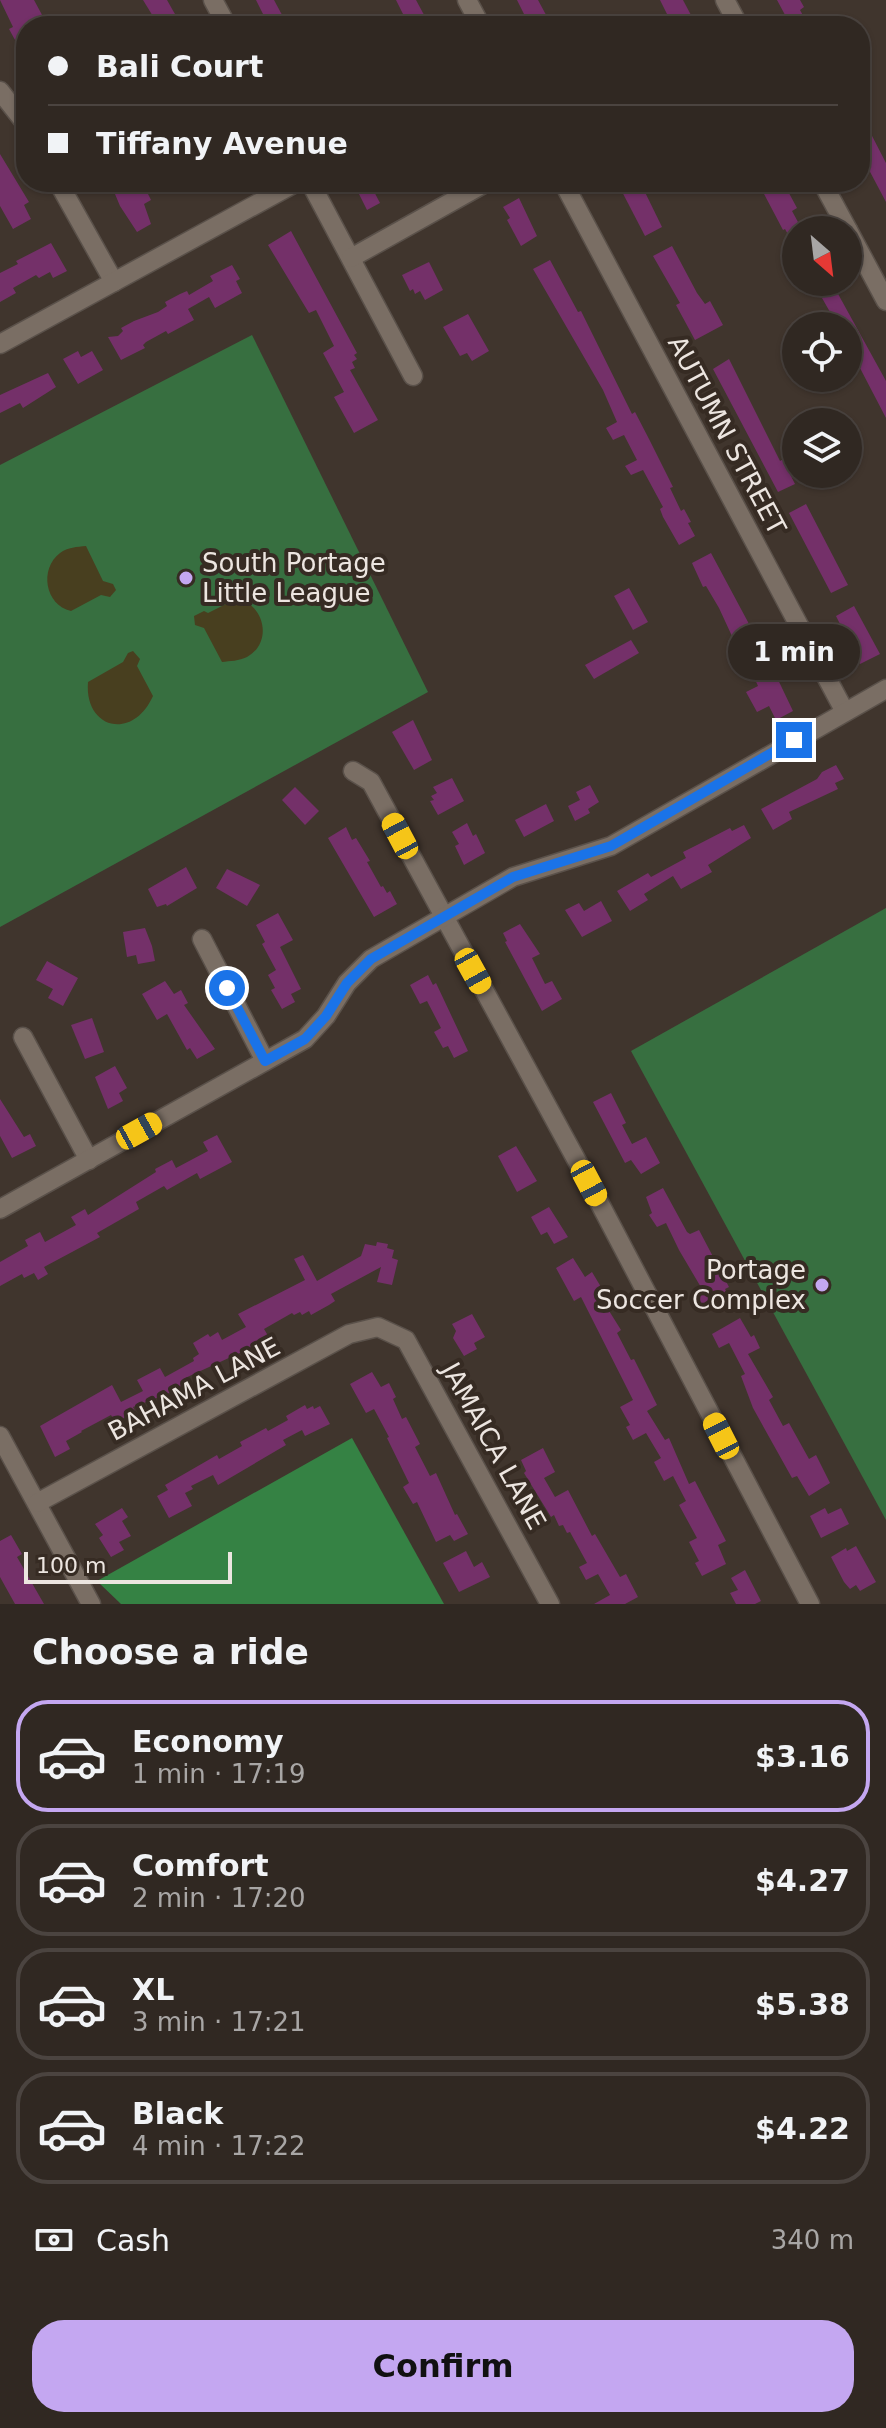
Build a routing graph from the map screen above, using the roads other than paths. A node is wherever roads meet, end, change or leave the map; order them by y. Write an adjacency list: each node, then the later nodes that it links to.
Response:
1 (0, 91): 2 (street)
2 (16, 111)
3 (64, 192): 12 (street)
4 (279, 192): 12 (street)
5 (315, 192): 11 (street)
6 (469, 192): 11 (street)
7 (568, 192): 17 (street, AUTUMN STREET)
8 (827, 192): 9 (street)
9 (840, 216)
10 (862, 256): 13 (street)
11 (351, 258): 15 (street)
12 (114, 282): 14 (street)
13 (886, 301)
14 (0, 344)
15 (413, 376)
16 (886, 689): 17 (street)
17 (845, 712): 19 (street)
18 (353, 771): 19 (street)
19 (443, 918): 22 (street); 30 (street)
20 (202, 939): 22 (street)
21 (23, 1037): 23 (street)
22 (265, 1061): 23 (street)
23 (89, 1160): 24 (street)
24 (0, 1209)
25 (378, 1327): 27 (street, BAHAMA LANE); 29 (street, JAMAICA LANE)
26 (0, 1436): 27 (street)
27 (37, 1503): 28 (street)
28 (91, 1604)
29 (550, 1604)
30 (810, 1604)

